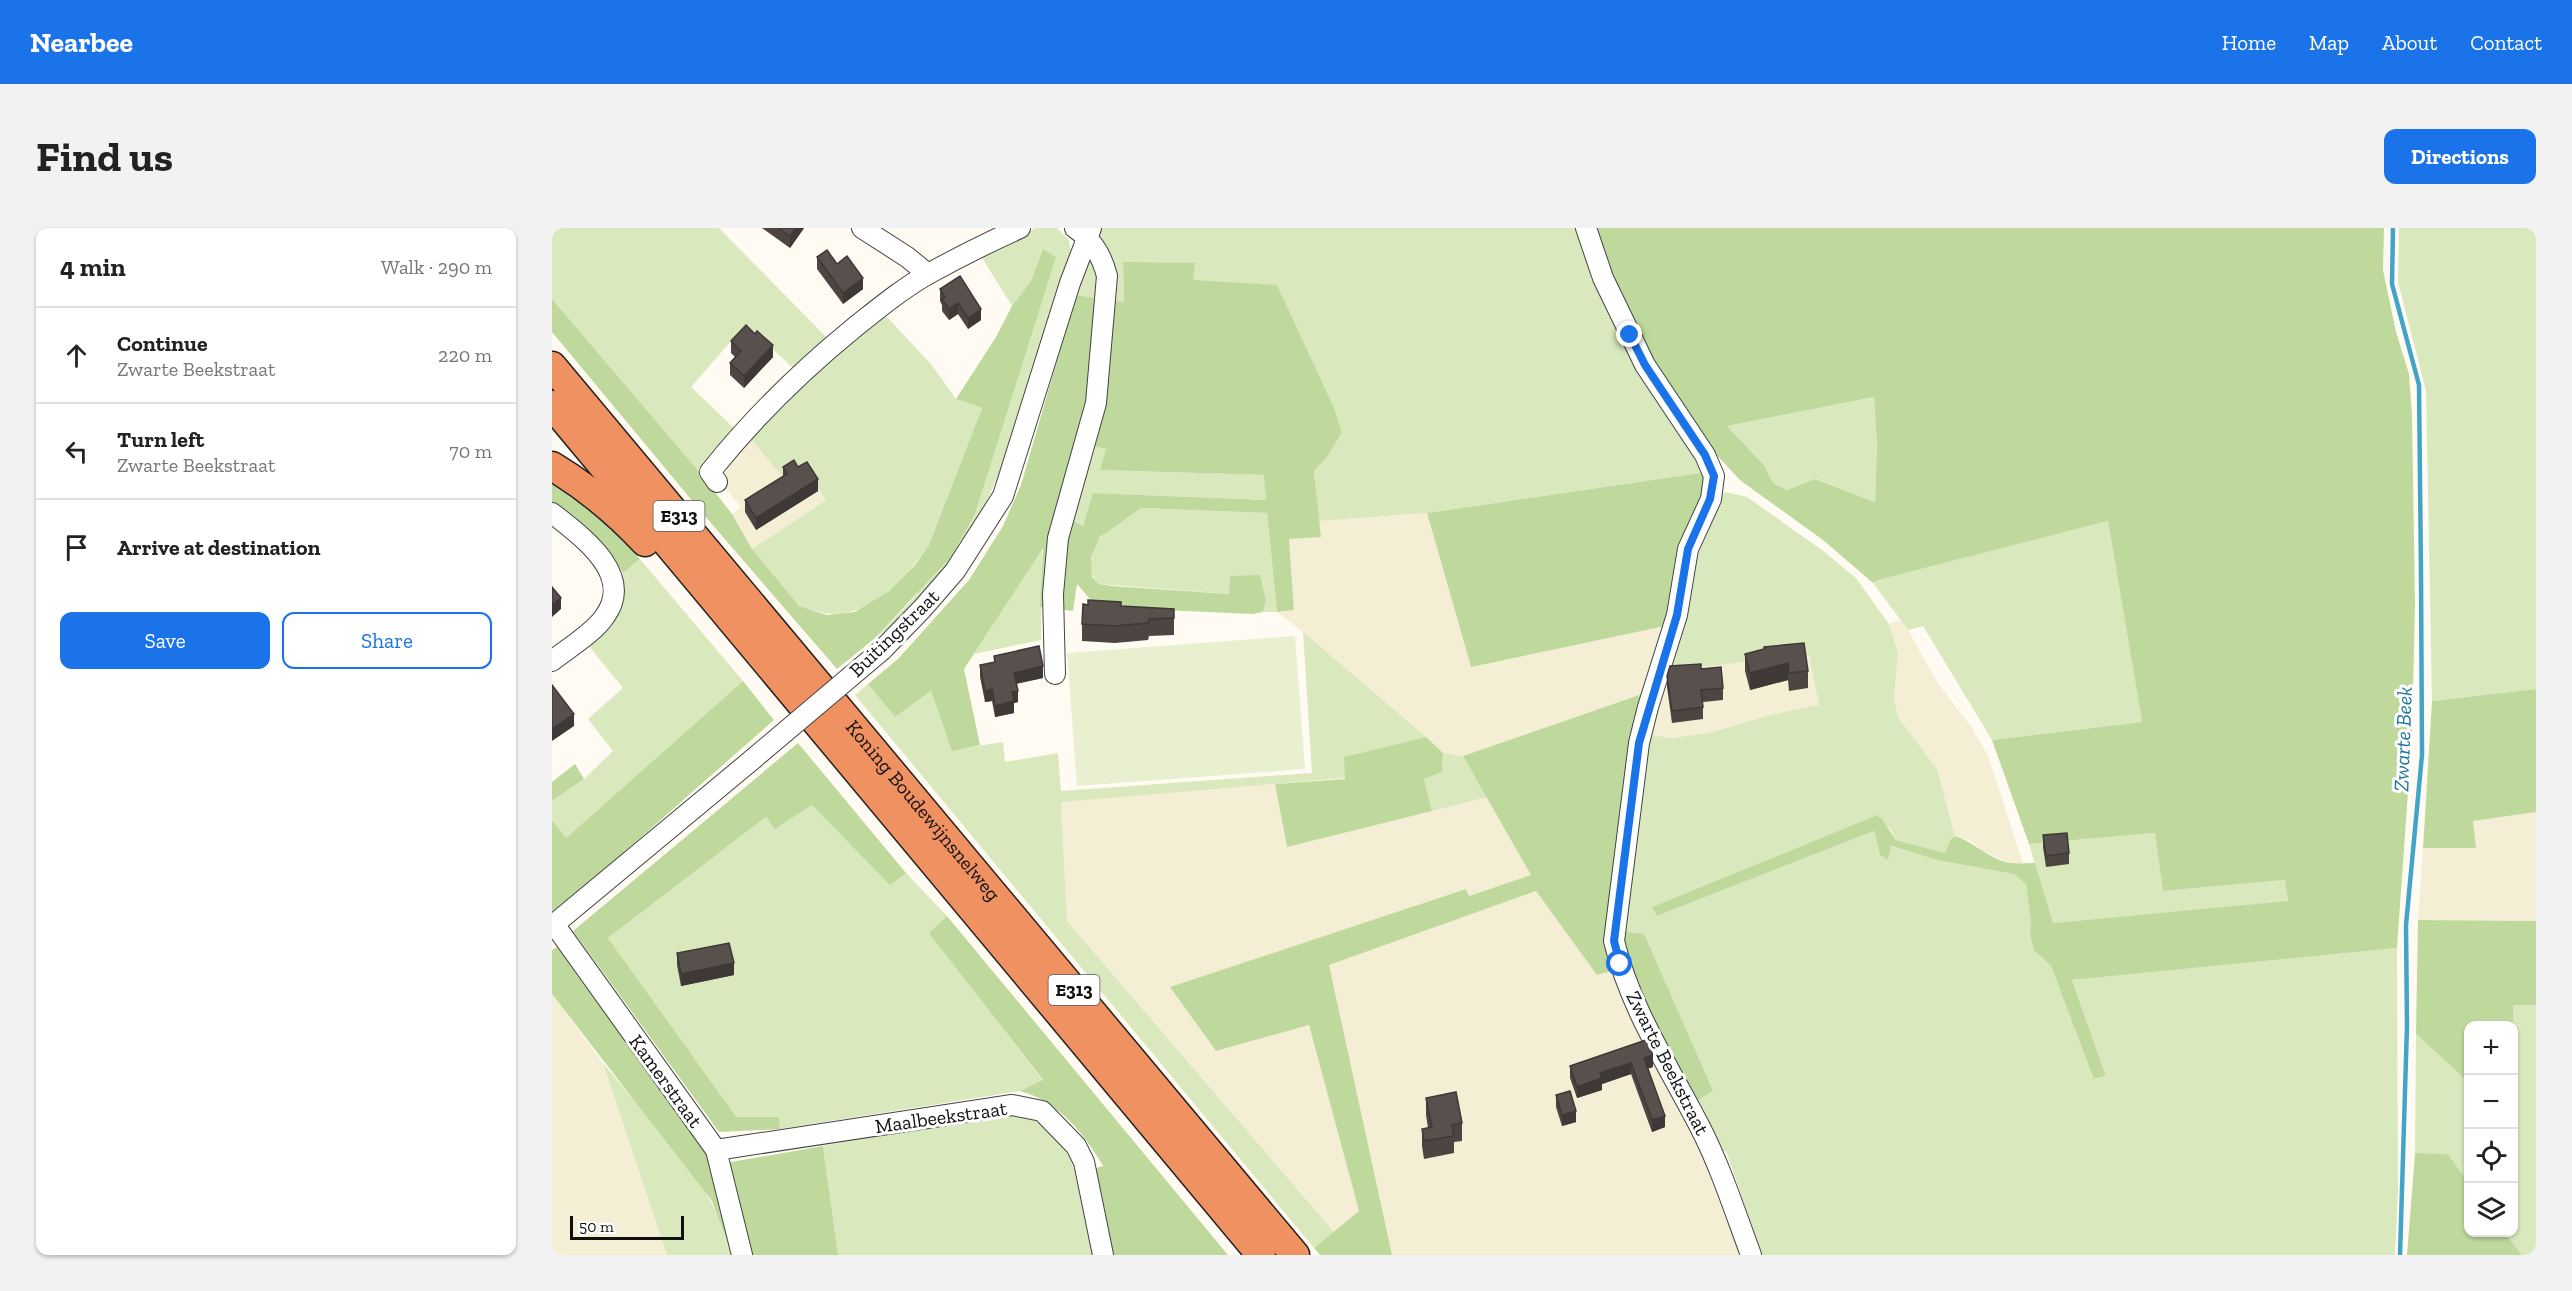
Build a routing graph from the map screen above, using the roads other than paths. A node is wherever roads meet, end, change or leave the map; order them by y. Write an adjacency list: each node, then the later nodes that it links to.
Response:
1 (862, 228): 5 (street)
2 (1020, 228): 5 (street)
3 (1586, 228): 20 (street, Zwarte Beekstraat)
4 (1084, 231): 13 (street); 14 (street, Buitingstraat, bridge)
5 (928, 274): 9 (street)
6 (552, 366): 19 (highway, Koning Boudewijnsnelweg / E313)
7 (552, 405): 11 (highway, Koning Boudewijnsnelweg / E313)
8 (552, 466): 11 (highway)
9 (717, 482)
10 (552, 513): 12 (street)
11 (707, 590): 18 (highway, Koning Boudewijnsnelweg / E313)
12 (552, 661)
13 (1055, 674)
14 (553, 925): 15 (street, Kamerstraat)
15 (716, 1150): 16 (street, Kamerstraat); 17 (street, Maalbeekstraat)
16 (742, 1255)
17 (1103, 1255)
18 (1261, 1255)
19 (1295, 1255)
20 (1750, 1255)

